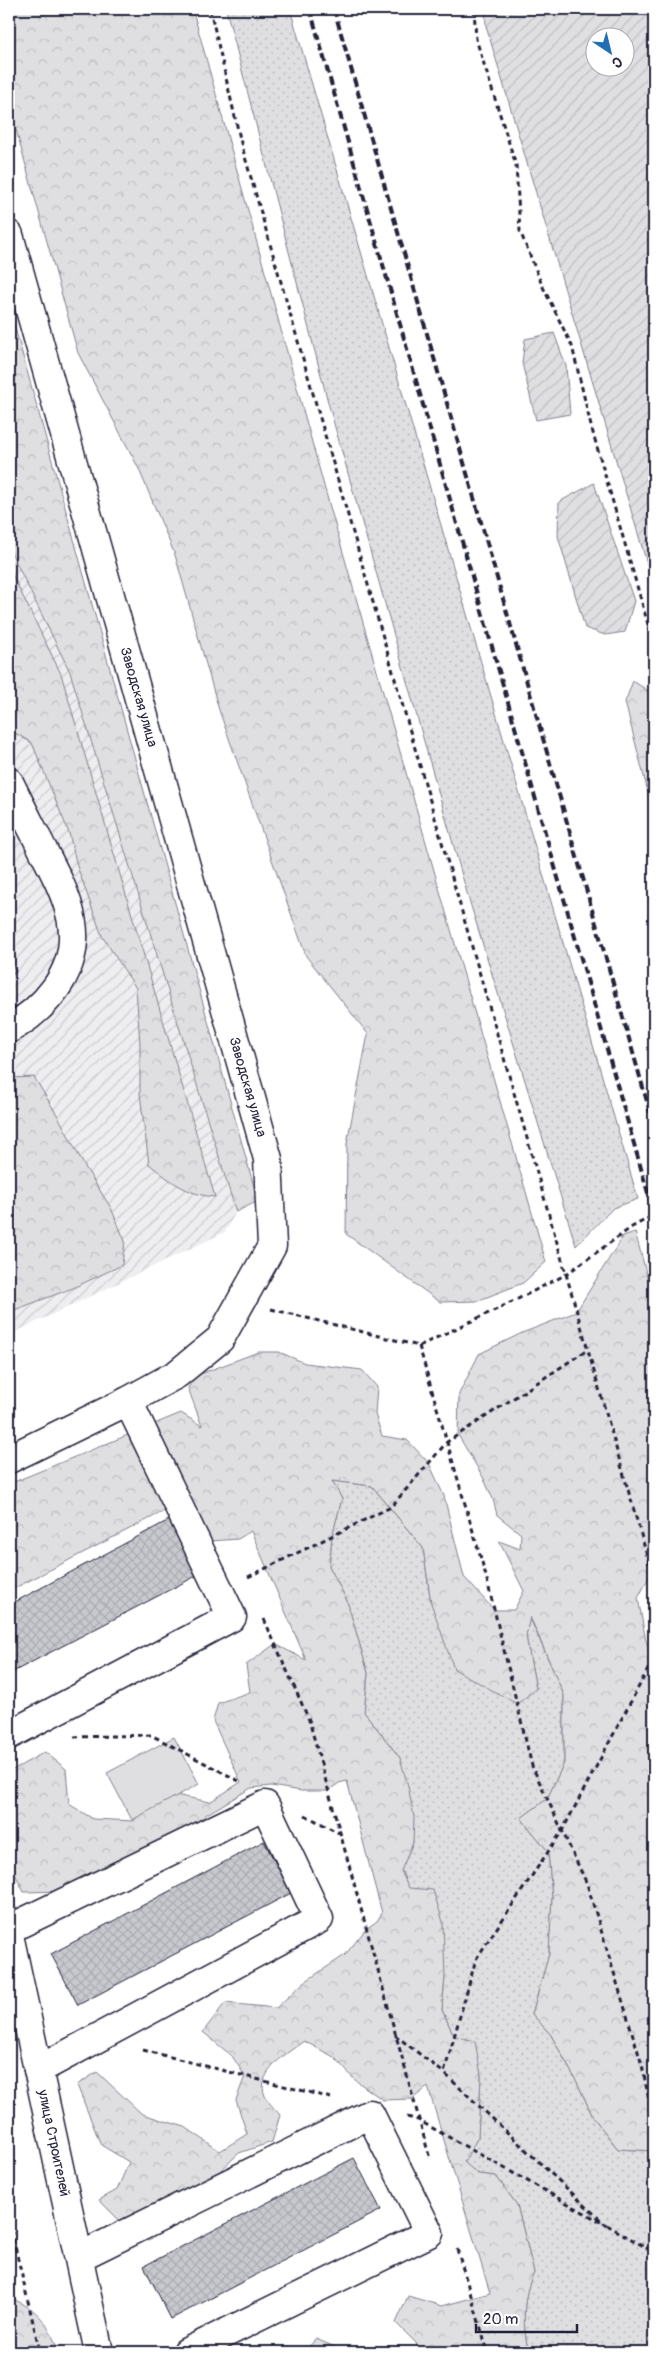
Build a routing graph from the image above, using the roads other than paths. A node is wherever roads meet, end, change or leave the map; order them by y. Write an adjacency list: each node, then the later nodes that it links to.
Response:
1 (9, 235): 4 (street, Заводская улица)
2 (9, 782): 3 (street)
3 (9, 1029)
4 (128, 1401): 5 (street, Заводская улица); 6 (street)
5 (9, 1459)
6 (9, 1735)
7 (9, 1929): 9 (street)
8 (9, 1935): 9 (street, улица Строителей)
9 (38, 2070): 10 (street, улица Строителей)
10 (79, 2257): 11 (street, улица Строителей); 12 (street)
11 (99, 2352)
12 (187, 2352)

